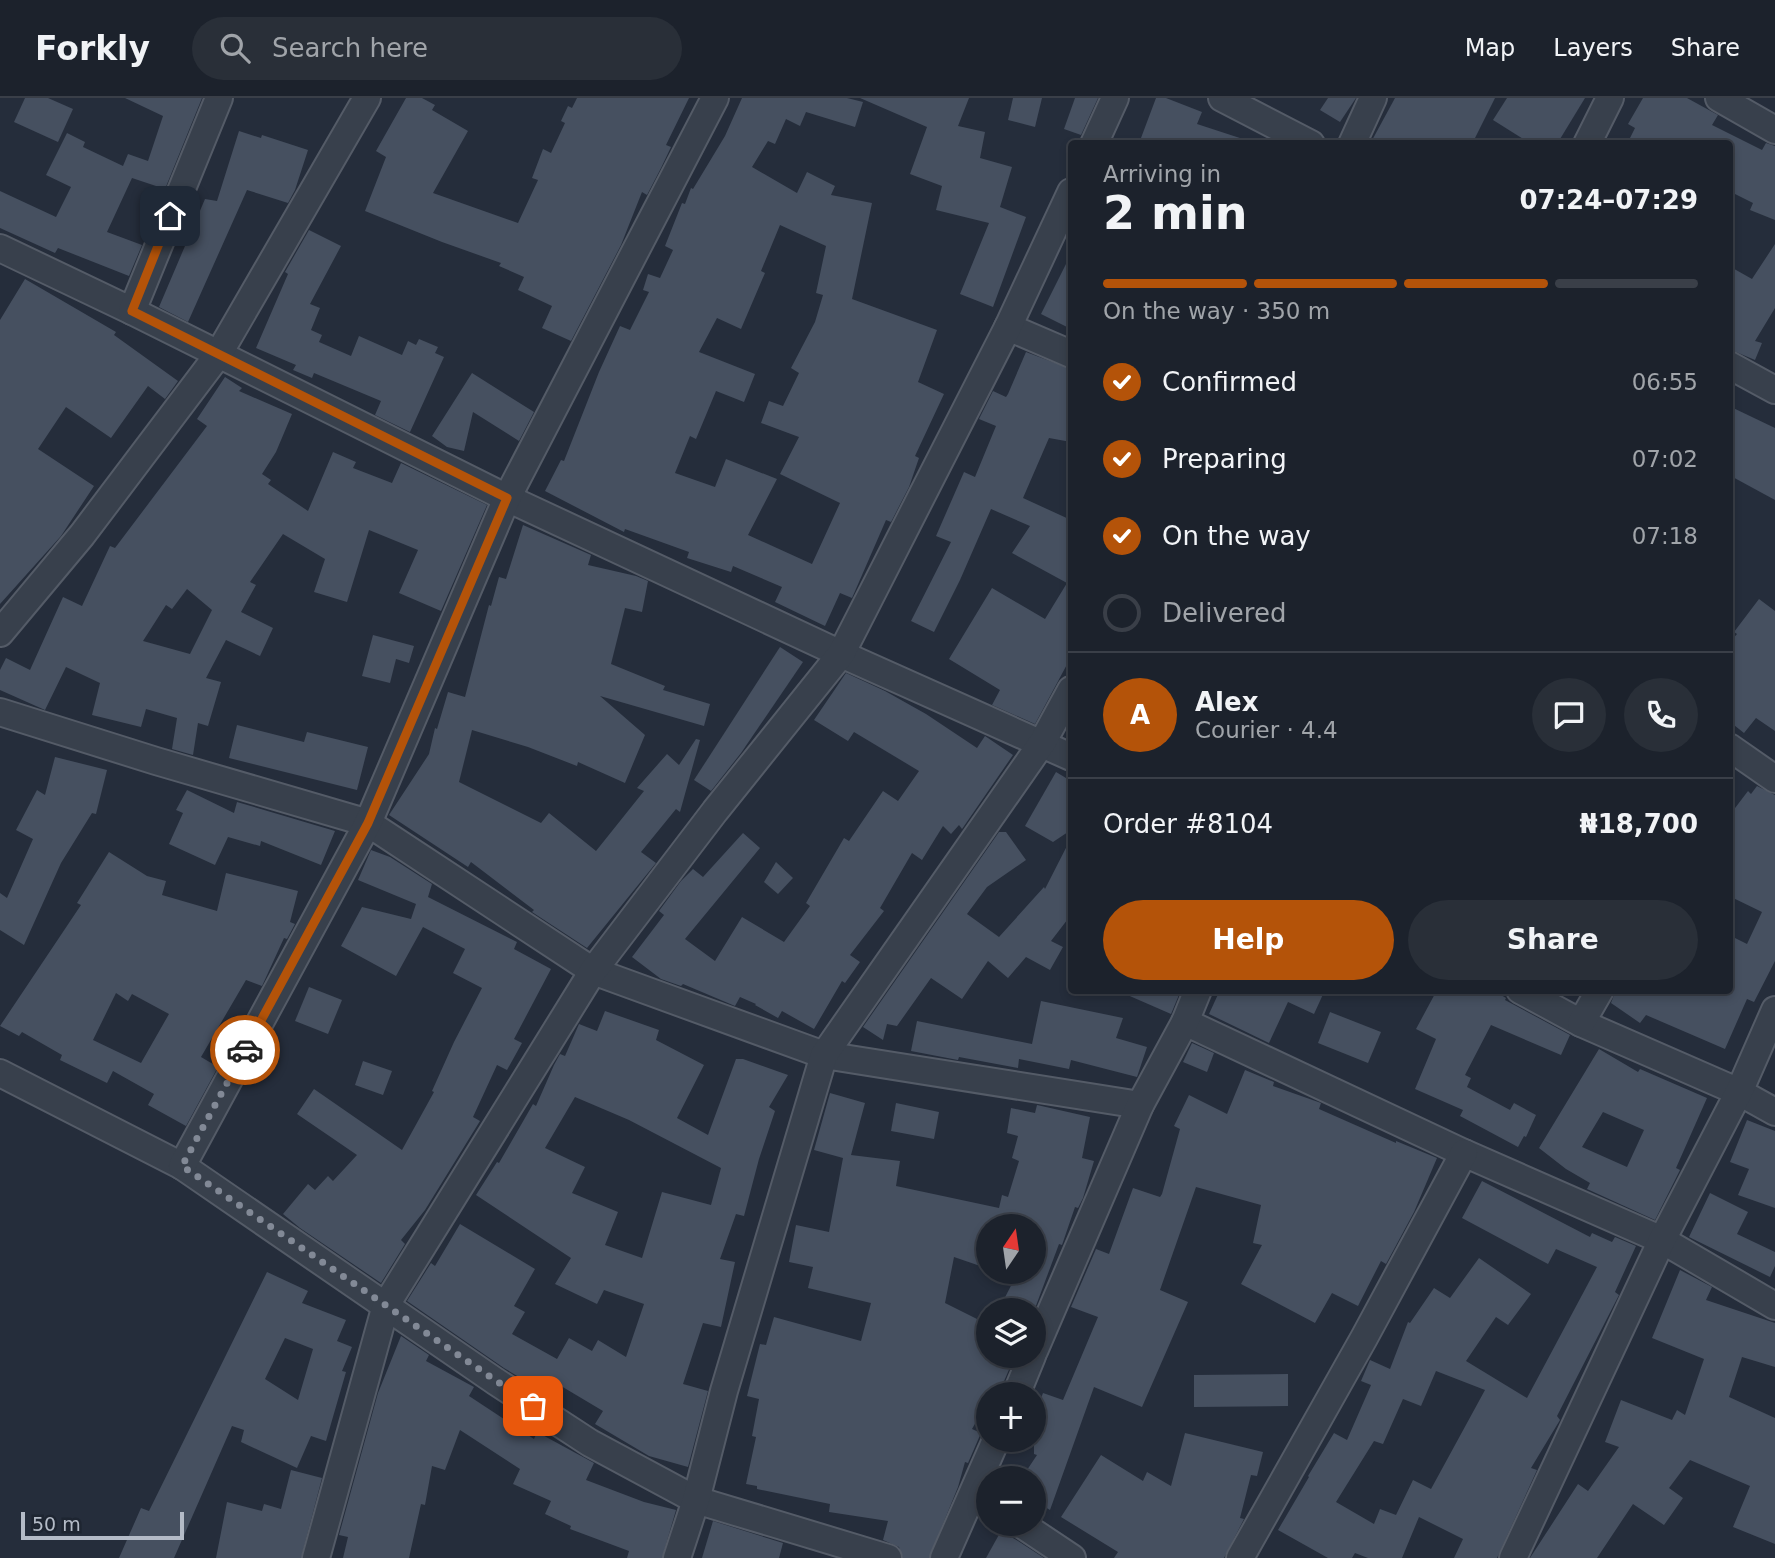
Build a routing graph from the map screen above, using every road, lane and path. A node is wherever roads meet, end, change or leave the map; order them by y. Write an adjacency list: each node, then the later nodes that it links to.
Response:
1 (219, 98): 16 (street)
2 (367, 98): 19 (street)
3 (715, 98): 22 (street)
4 (1115, 98): 10 (street)
5 (1222, 98): 11 (street)
6 (1373, 98): 12 (street)
7 (1610, 98): 13 (street)
8 (1719, 98): 9 (street)
9 (1775, 130)
10 (1096, 140)
11 (1303, 140)
12 (1354, 140)
13 (1589, 140)
14 (1068, 198): 17 (street)
15 (0, 248): 16 (street)
16 (132, 311): 19 (street)
17 (1008, 327): 18 (street); 24 (street)
18 (1068, 353)
19 (218, 355): 22 (street); 23 (street)
20 (1733, 367): 21 (street)
21 (1775, 390)
22 (507, 498): 24 (street); 31 (street)
23 (0, 633)
24 (841, 654): 27 (street); 32 (street)
25 (1068, 695): 27 (street)
26 (0, 712): 31 (street)
27 (1042, 743): 28 (street); 39 (street)
28 (1068, 756)
29 (1733, 759): 30 (street)
30 (1775, 779)
31 (368, 823): 32 (street); 45 (street)
32 (593, 971): 39 (street); 47 (street)
33 (1196, 994): 37 (street)
34 (1527, 994): 38 (street)
35 (1598, 994): 38 (street)
36 (1775, 1010): 41 (street)
37 (1185, 1022): 42 (street); 44 (street)
38 (1581, 1023): 41 (street)
39 (824, 1055): 42 (street); 50 (street)
40 (0, 1073): 45 (street)
41 (1739, 1092): 43 (street); 46 (street)
42 (1140, 1105): 49 (street)
43 (1775, 1112)
44 (1464, 1153): 46 (street); 58 (street)
45 (182, 1166): 47 (street)
46 (1662, 1240): 48 (street); 59 (street)
47 (386, 1306): 50 (street); 53 (street)
48 (1775, 1306)
49 (1046, 1323)
50 (696, 1500): 54 (street); 55 (street)
51 (976, 1506): 56 (street)
52 (1039, 1536): 57 (street)
53 (316, 1558)
54 (677, 1558)
55 (888, 1558)
56 (944, 1558)
57 (1072, 1558)
58 (1240, 1558)
59 (1513, 1558)

